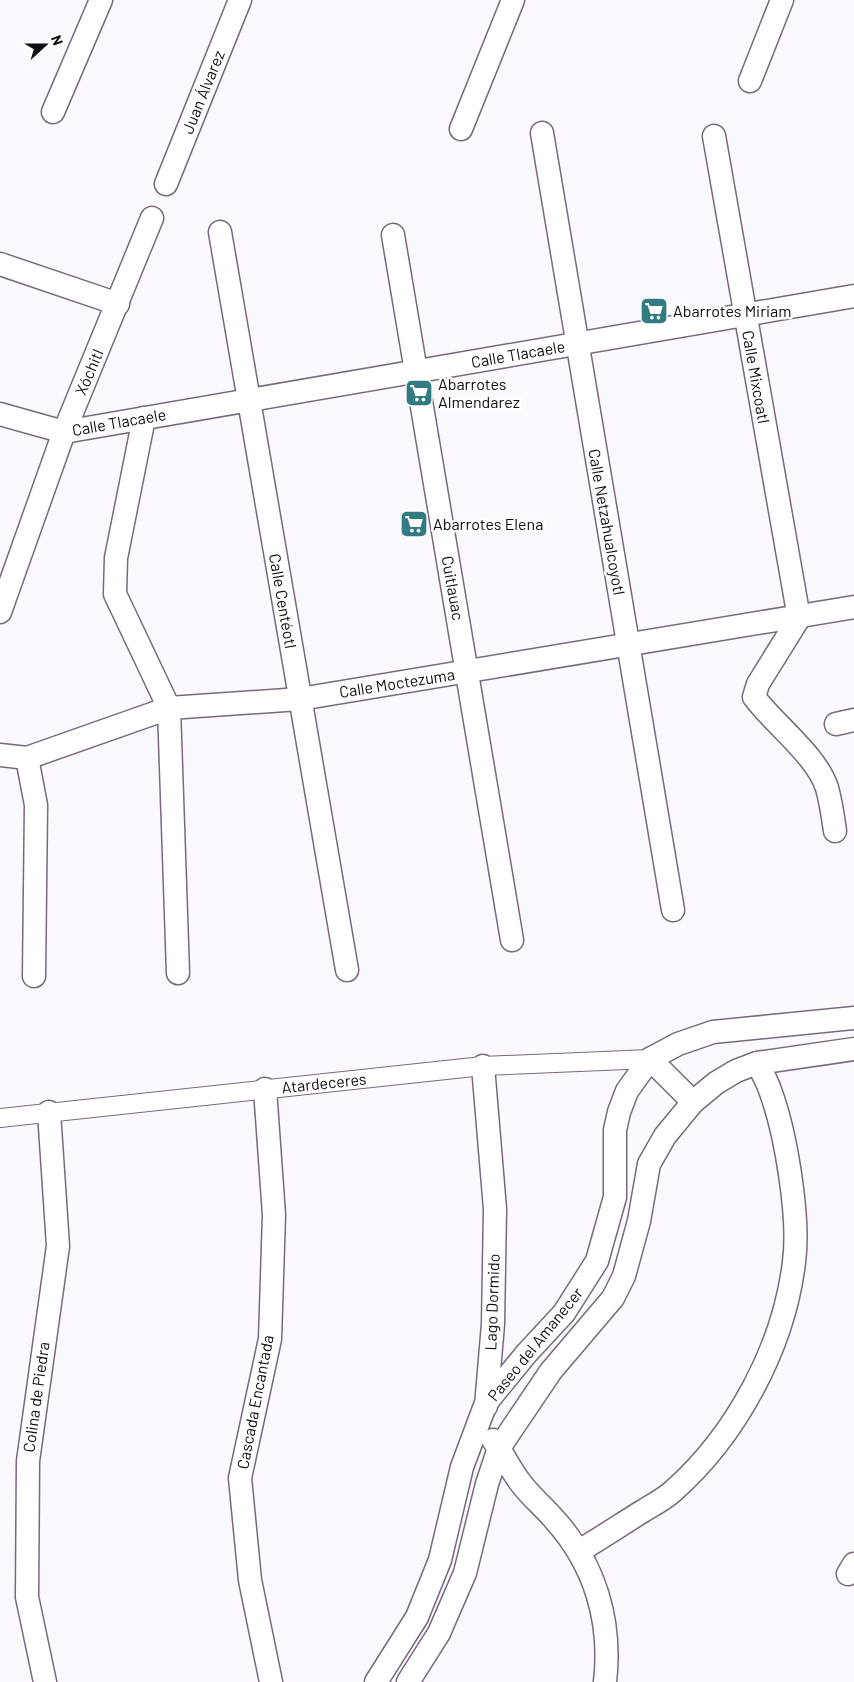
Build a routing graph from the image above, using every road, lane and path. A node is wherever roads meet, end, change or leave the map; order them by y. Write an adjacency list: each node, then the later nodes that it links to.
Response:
1 (101, 0): 6 (street)
2 (240, 0): 10 (street, Juan Álvarez)
3 (513, 0): 7 (street)
4 (782, 0): 5 (street)
5 (750, 81)
6 (52, 112)
7 (461, 129)
8 (542, 133): 18 (street, Calle Netzahualcoyotl)
9 (714, 136): 17 (street, Calle Mixcoatl)
10 (166, 184)
11 (152, 218): 16 (street, Xóchitl)
12 (220, 232): 20 (street, Calle Centéotl)
13 (393, 235): 19 (street, Cuitlauac)
14 (0, 264): 16 (street)
15 (854, 296): 17 (street, Calle Tlacaele)
16 (118, 304): 23 (street, Xóchitl)
17 (745, 314): 18 (street, Calle Tlacaele); 26 (street, Calle Mixcoatl)
18 (578, 343): 19 (street, Calle Tlacaele); 27 (street, Calle Netzahualcoyotl)
19 (416, 371): 20 (street, Calle Tlacaele); 28 (street, Cuitlauac)
20 (249, 400): 22 (street, Calle Tlacaele); 29 (street, Calle Centéotl)
21 (0, 414): 23 (street)
22 (144, 418): 23 (street, Calle Tlacaele); 30 (street)
23 (64, 432): 25 (street, Xóchitl)
24 (854, 607): 26 (street, Calle Moctezuma)
25 (0, 612)
26 (799, 618): 27 (street, Calle Moctezuma); 33 (street)
27 (628, 644): 28 (street, Calle Moctezuma); 34 (street, Calle Netzahualcoyotl)
28 (467, 671): 29 (street, Calle Moctezuma); 35 (street, Cuitlauac)
29 (300, 699): 30 (street, Calle Moctezuma); 36 (street, Calle Centéotl)
30 (168, 708): 32 (street, Calle Moctezuma); 37 (street)
31 (0, 755): 32 (street, Calle Moctezuma)
32 (27, 758): 38 (street)
33 (835, 830)
34 (673, 910)
35 (512, 940)
36 (347, 970)
37 (178, 973)
38 (34, 976)
39 (854, 1018): 41 (street, Paseo del Amanecer)
40 (854, 1049): 42 (street, Paseo del Amanecer)
41 (650, 1059): 43 (street, Atardeceres); 45 (street); 48 (street, Paseo del Amanecer)
42 (757, 1063): 45 (street, Paseo del Amanecer); 50 (street)
43 (483, 1066): 44 (street, Atardeceres); 48 (street, Lago Dormido)
44 (265, 1089): 46 (street, Atardeceres); 52 (street, Cascada Encantada)
45 (693, 1102): 49 (street, Paseo del Amanecer)
46 (49, 1112): 47 (street, Atardeceres); 51 (street, Colina de Piedra)
47 (0, 1118)
48 (486, 1403): 49 (street, Lago Dormido); 53 (street, Paseo del Amanecer)
49 (499, 1448): 50 (street, Lago Dormido); 54 (street, Paseo del Amanecer)
50 (579, 1551): 55 (street, Lago Dormido)
51 (45, 1682)
52 (271, 1682)
53 (376, 1682)
54 (408, 1682)
55 (606, 1682)

